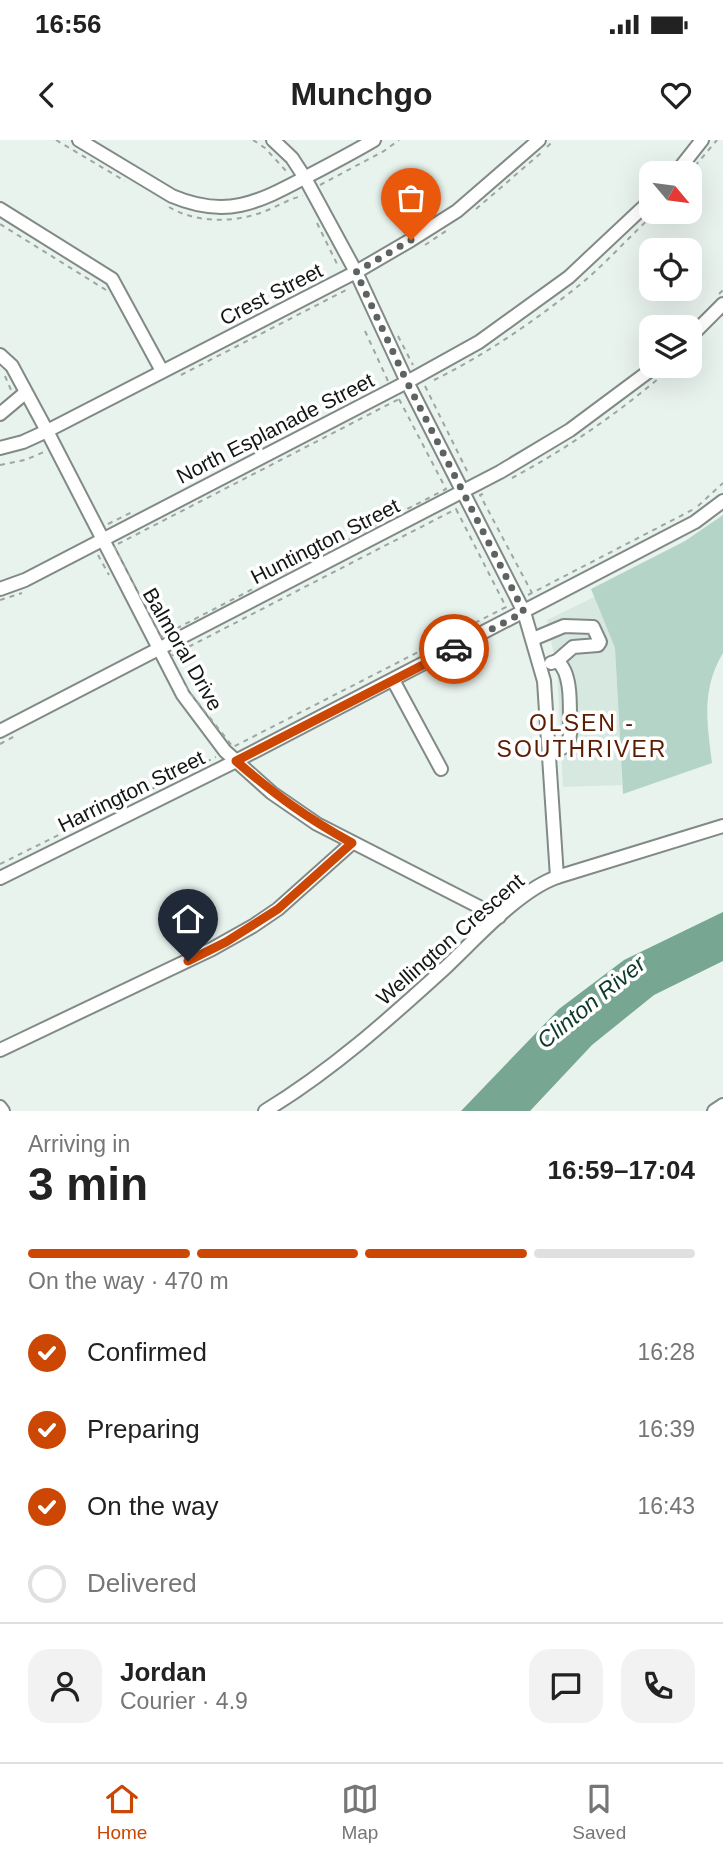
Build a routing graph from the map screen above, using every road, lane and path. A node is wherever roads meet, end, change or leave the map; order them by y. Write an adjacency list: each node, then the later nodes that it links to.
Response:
1 (56, 140): 14 (path)
2 (79, 140): 13 (street)
3 (253, 140): 13 (path)
4 (273, 140): 13 (street)
5 (374, 140): 13 (street)
6 (399, 140): 15 (path)
7 (539, 140): 26 (street, Crest Street)
8 (554, 140): 19 (path)
9 (702, 140): 11 (street)
10 (717, 140): 12 (path)
11 (685, 161)
12 (700, 161)
13 (299, 178): 26 (street)
14 (131, 184)
15 (319, 186)
16 (302, 195): 17 (path)
17 (165, 205)
18 (0, 209): 36 (street)
19 (477, 209)
20 (639, 211): 40 (street, North Esplanade Street)
21 (315, 219): 25 (path)
22 (0, 224): 28 (path)
23 (448, 230): 24 (path)
24 (426, 244)
25 (340, 269)
26 (356, 272): 36 (street, Crest Street); 40 (street)
27 (348, 289): 37 (path)
28 (108, 291)
29 (723, 303): 30 (street)
30 (702, 325)
31 (365, 331): 41 (path)
32 (397, 334): 34 (path)
33 (0, 355): 44 (street, Balmoral Drive)
34 (415, 369)
35 (2, 371): 43 (path)
36 (162, 371): 46 (street, Crest Street)
37 (177, 377)
38 (641, 378): 54 (street, Huntington Street)
39 (659, 378): 50 (path)
40 (407, 382): 54 (street); 57 (street, North Esplanade Street)
41 (390, 384)
42 (424, 385): 51 (path)
43 (11, 391)
44 (25, 393): 45 (street); 46 (street, Balmoral Drive)
45 (0, 414)
46 (47, 431): 47 (street, Crest Street); 57 (street, Balmoral Drive)
47 (0, 448)
48 (45, 452): 49 (path)
49 (0, 465)
50 (511, 478)
51 (471, 479)
52 (723, 483): 53 (path)
53 (490, 489)
54 (463, 491): 63 (street); 65 (street, Huntington Street)
55 (723, 501): 63 (street, Harrington Street)
56 (137, 509): 57 (path)
57 (102, 532): 60 (street, North Esplanade Street); 65 (street, Balmoral Drive)
58 (97, 554): 59 (path)
59 (110, 577)
60 (0, 589)
61 (26, 592): 62 (path)
62 (0, 600)
63 (524, 612): 64 (street); 68 (street, Harrington Street)
64 (533, 639): 66 (street); 67 (street)
65 (159, 643): 65 (path); 69 (street, Huntington Street); 75 (street, Balmoral Drive)
66 (562, 657): 67 (street); 73 (street)
67 (541, 665): 73 (street)
68 (393, 680): 75 (street, Harrington Street); 76 (street)
69 (0, 731)
70 (20, 733): 71 (path)
71 (0, 744)
72 (233, 747): 72 (path)
73 (550, 752): 80 (street)
74 (218, 755): 79 (path)
75 (236, 761): 78 (street, Balmoral Drive); 81 (street, Harrington Street)
76 (441, 769)
77 (723, 827): 80 (street, Wellington Crescent)
78 (352, 843): 82 (street, Balmoral Drive); 83 (street)
79 (0, 863)
80 (557, 877): 82 (street, Wellington Crescent)
81 (0, 878)
82 (499, 917): 85 (street, Wellington Crescent)
83 (0, 1050)
84 (723, 1105): 86 (street)
85 (265, 1111)
86 (714, 1111)

